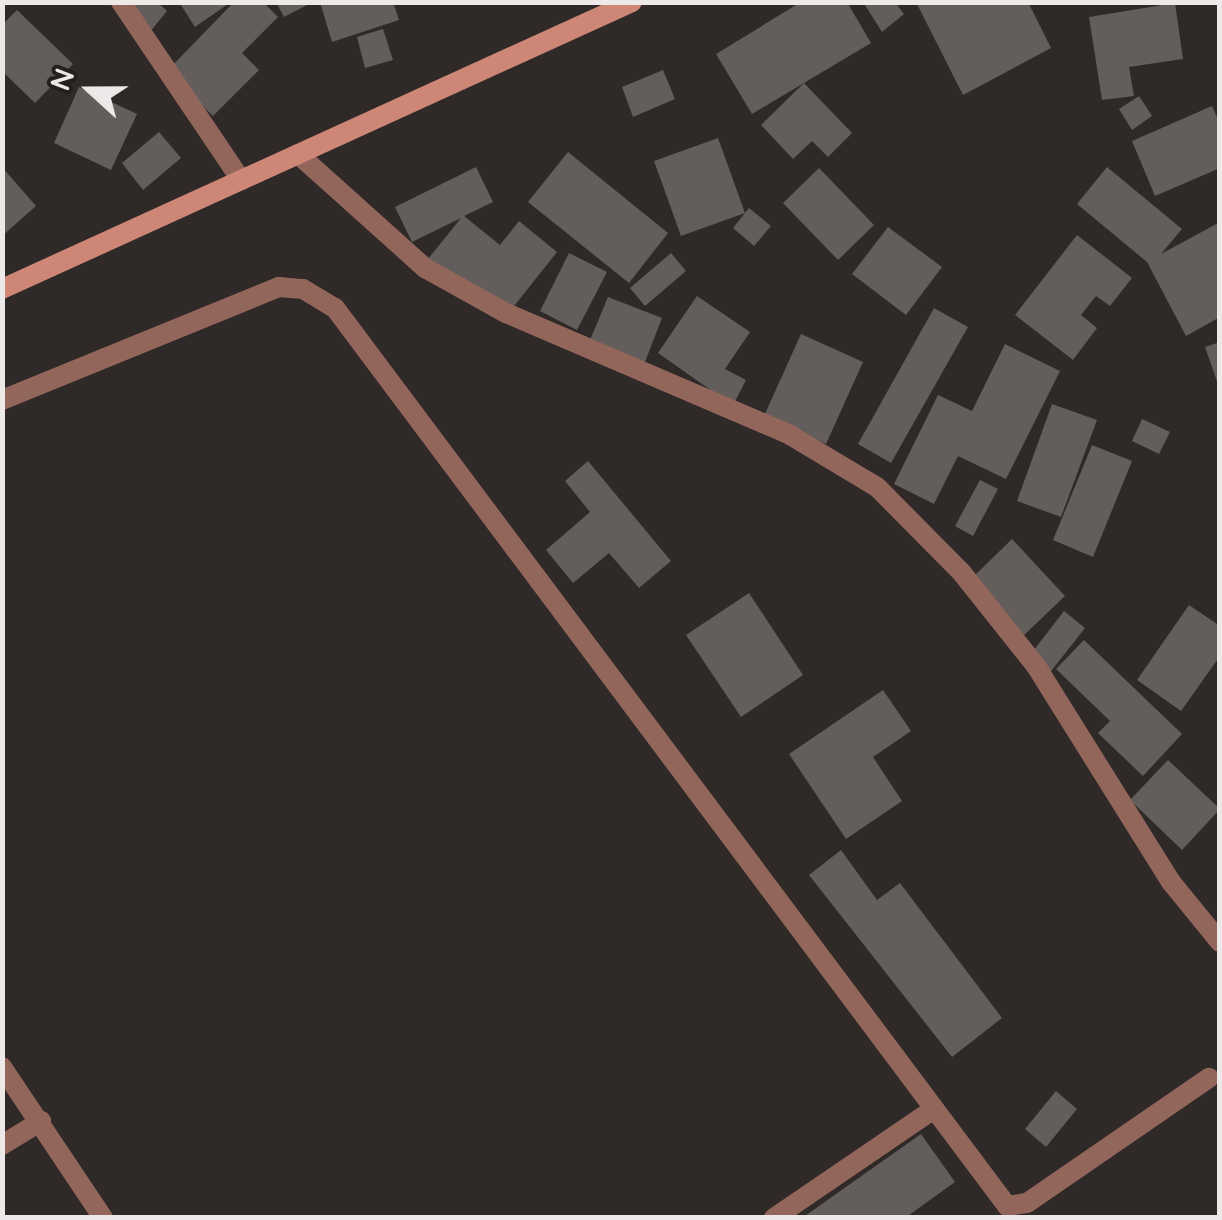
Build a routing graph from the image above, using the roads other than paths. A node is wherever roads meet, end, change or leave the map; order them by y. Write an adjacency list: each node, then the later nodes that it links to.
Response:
1 (121, 2): 4 (street)
2 (632, 2): 3 (street)
3 (298, 154): 4 (street); 7 (street)
4 (241, 180): 5 (street)
5 (2, 289)
6 (2, 400): 10 (street)
7 (1220, 942)
8 (2, 1067): 11 (street)
9 (1209, 1078): 10 (street)
10 (932, 1111): 14 (street)
11 (41, 1121): 12 (street); 13 (street)
12 (2, 1145)
13 (103, 1218)
14 (774, 1218)

